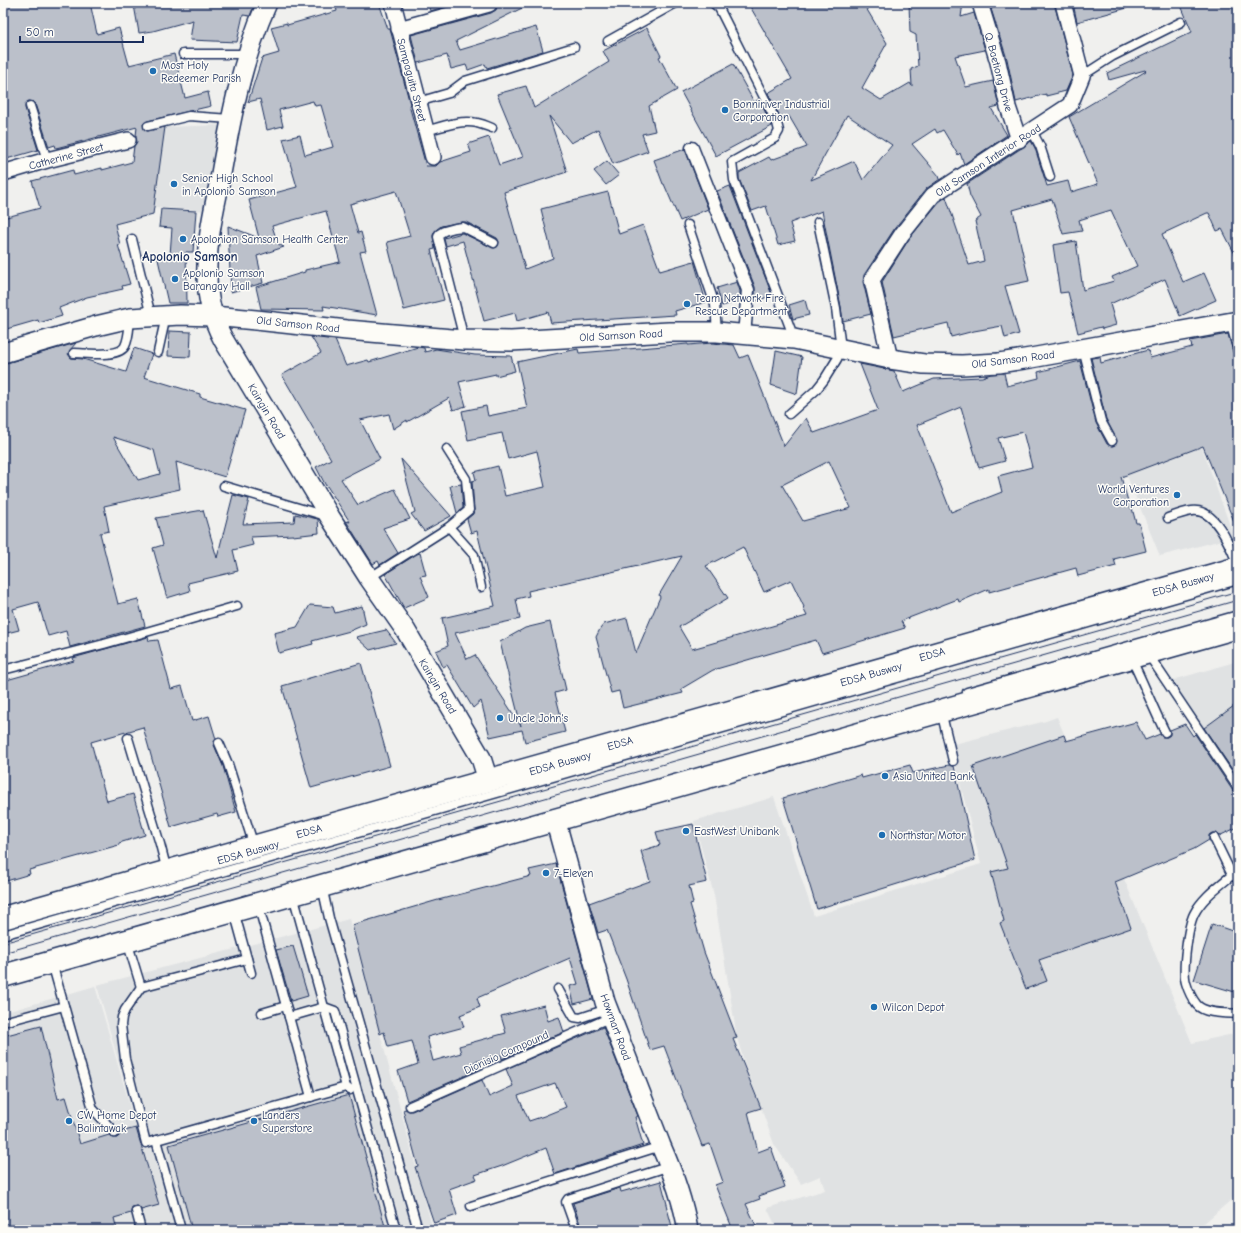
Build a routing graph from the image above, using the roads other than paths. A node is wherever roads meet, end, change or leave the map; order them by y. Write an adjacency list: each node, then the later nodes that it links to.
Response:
1 (267, 3): 13 (street, Kaingin Road)
2 (393, 3): 9 (street, Sampaguita Street)
3 (676, 3): 10 (lane)
4 (713, 3): 39 (lane)
5 (980, 3): 23 (street, Q. Baetiong Drive)
6 (1063, 3): 14 (street)
7 (489, 4): 9 (street)
8 (1181, 22): 14 (lane)
9 (399, 29): 15 (street, Sampaguita Street)
10 (608, 41)
11 (574, 47): 15 (lane)
12 (183, 54): 13 (lane)
13 (248, 54): 17 (street, Kaingin Road)
14 (1082, 76): 21 (street, Old Samson Interior Road)
15 (418, 102): 20 (street, Sampaguita Street)
16 (30, 106): 26 (lane)
17 (230, 119): 18 (lane); 34 (street, Kaingin Road)
18 (148, 126)
19 (492, 128): 20 (lane)
20 (426, 131): 25 (street, Sampaguita Street)
21 (1032, 131): 23 (street, Old Samson Interior Road); 28 (lane)
22 (128, 140): 26 (street, Catherine Street)
23 (1019, 140): 47 (street, Old Samson Interior Road)
24 (692, 148): 38 (street)
25 (433, 157)
26 (47, 160): 27 (street, Catherine Street)
27 (3, 173)
28 (1050, 177)
29 (818, 222): 41 (lane)
30 (688, 225): 37 (lane)
31 (132, 239): 33 (lane)
32 (494, 243): 40 (lane)
33 (158, 316): 34 (street, Old Samson Road); 35 (street, Old Samson Road); 44 (lane)
34 (213, 316): 40 (street, Old Samson Road); 52 (street, Kaingin Road)
35 (130, 318): 45 (street, Old Samson Road); 46 (lane)
36 (1234, 321): 42 (street, Old Samson Road); 43 (lane)
37 (717, 332): 38 (street, Old Samson Road); 40 (street, Old Samson Road)
38 (744, 335): 39 (street, Old Samson Road)
39 (794, 339): 41 (street, Old Samson Road)
40 (464, 340)
41 (842, 349): 47 (street, Old Samson Road); 48 (lane)
42 (1083, 349): 47 (street, Old Samson Road); 49 (lane)
43 (1238, 350)
44 (158, 352)
45 (3, 353)
46 (74, 353)
47 (890, 359)
48 (789, 414)
49 (1112, 441)
50 (447, 448): 54 (lane)
51 (224, 486): 52 (lane)
52 (330, 517): 56 (street, Kaingin Road)
53 (1168, 518): 55 (lane)
54 (449, 527): 56 (lane); 58 (lane)
55 (1238, 566): 70 (highway, EDSA)
56 (369, 578): 70 (street, Kaingin Road)
57 (1238, 580): 82 (lane, EDSA Busway)
58 (481, 587)
59 (237, 606): 63 (lane)
60 (1238, 615): 64 (lane)
61 (1238, 627): 62 (highway)
62 (1139, 655): 65 (highway); 66 (lane); 71 (lane)
63 (3, 670)
64 (956, 695)
65 (941, 711): 69 (lane); 72 (highway)
66 (1165, 732)
67 (128, 738): 75 (lane)
68 (219, 743): 74 (lane)
69 (953, 761)
70 (488, 780): 74 (highway, EDSA)
71 (1238, 788)
72 (555, 819): 77 (highway); 94 (street, Howmart Road)
73 (1214, 838): 76 (lane)
74 (254, 847): 75 (highway, EDSA)
75 (168, 872): 81 (highway, EDSA)
76 (1235, 877): 95 (lane)
77 (322, 885): 78 (highway); 111 (lane)
78 (292, 894): 79 (highway); 92 (lane)
79 (258, 904): 80 (highway); 91 (lane)
80 (234, 910): 83 (highway); 84 (lane)
81 (3, 918)
82 (3, 935)
83 (127, 940): 85 (highway); 88 (lane)
84 (247, 959): 86 (lane); 88 (lane)
85 (52, 962): 87 (highway); 90 (lane)
86 (251, 973)
87 (3, 976)
88 (141, 987): 103 (lane)
89 (558, 989): 94 (lane)
90 (64, 1006): 97 (lane); 102 (lane)
91 (286, 1006): 93 (lane); 96 (lane)
92 (324, 1007): 96 (lane); 98 (lane); 100 (lane)
93 (262, 1013)
94 (610, 1013): 101 (lane, Dionisio Compound); 104 (street, Howmart Road)
95 (1238, 1014)
96 (289, 1017): 99 (lane)
97 (3, 1022)
98 (346, 1087): 99 (lane); 100 (lane)
99 (312, 1097): 103 (lane)
100 (359, 1098): 110 (lane)
101 (410, 1106)
102 (115, 1133)
103 (156, 1140): 109 (lane)
104 (661, 1146): 105 (street, Howmart Road); 106 (lane)
105 (670, 1166): 112 (lane); 113 (street, Howmart Road)
106 (471, 1206)
107 (136, 1211): 108 (lane)
108 (140, 1230)
109 (181, 1230)
110 (396, 1230)
111 (418, 1230)
112 (576, 1230)
113 (688, 1230)

